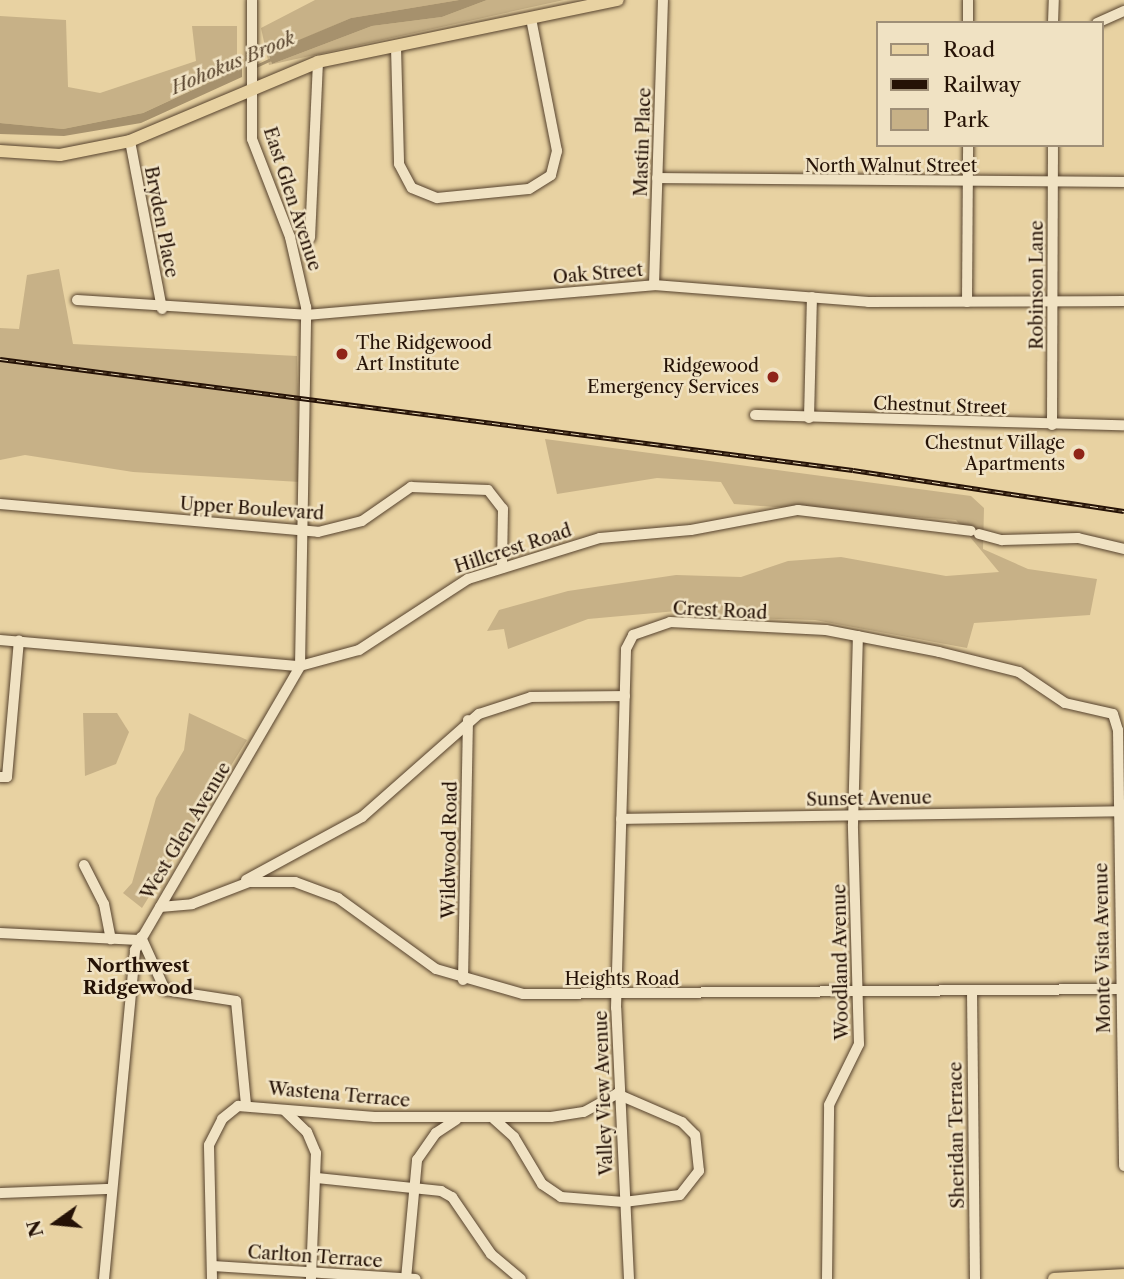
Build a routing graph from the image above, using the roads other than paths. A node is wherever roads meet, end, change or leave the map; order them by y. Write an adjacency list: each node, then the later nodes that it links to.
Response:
1 (252, 0): 14 (street, East Glen Avenue)
2 (618, 0): 6 (main road)
3 (663, 0): 19 (street, Mastin Place)
4 (968, 0): 9 (street)
5 (1054, 0): 10 (street)
6 (570, 6): 8 (main road)
7 (1124, 11): 11 (street)
8 (531, 19): 12 (main road); 12 (street)
9 (968, 21)
10 (1054, 21)
11 (1102, 21)
12 (396, 47): 13 (main road)
13 (318, 62): 14 (main road); 23 (street)
14 (253, 81): 15 (main road); 31 (street, East Glen Avenue)
15 (130, 141): 18 (main road); 30 (street, Bryden Place)
16 (968, 147): 20 (street)
17 (1053, 147): 22 (street, Robinson Lane)
18 (0, 151)
19 (657, 178): 20 (street, North Walnut Street); 24 (street, Mastin Place)
20 (968, 182): 22 (street, North Walnut Street); 28 (street)
21 (1124, 182): 22 (street, North Walnut Street)
22 (1053, 183): 29 (street, Robinson Lane)
23 (310, 238)
24 (654, 285): 25 (street, Oak Street); 31 (street, Oak Street)
25 (812, 297): 28 (street, Oak Street); 34 (street)
26 (77, 300): 30 (street, Oak Street)
27 (1124, 301): 29 (street, Oak Street)
28 (967, 302): 29 (street, Oak Street)
29 (1053, 302): 35 (street, Robinson Lane)
30 (162, 309): 31 (street, Oak Street)
31 (306, 315): 32 (street, East Glen Avenue)
32 (305, 408): 38 (street, West Glen Avenue)
33 (755, 415): 34 (street, Chestnut Street)
34 (809, 418): 35 (street, Chestnut Street)
35 (1052, 425): 36 (street, Chestnut Street)
36 (1124, 425)
37 (0, 504): 38 (street, Upper Boulevard)
38 (303, 531): 40 (street, Upper Boulevard); 44 (street, West Glen Avenue)
39 (1124, 549): 40 (street, Hillcrest Road)
40 (502, 568): 44 (street, Hillcrest Road)
41 (859, 636): 45 (street, Crest Road); 47 (street, Crest Road); 50 (street, Woodland Avenue)
42 (0, 639): 43 (street, Hillcrest Road)
43 (19, 641): 44 (street, Hillcrest Road); 48 (street)
44 (300, 666): 54 (street, West Glen Avenue)
45 (625, 696): 46 (street); 51 (street, Valley View Avenue)
46 (468, 720): 53 (street); 59 (street, Wildwood Road)
47 (1121, 730): 49 (street, Monte Vista Avenue)
48 (3, 777)
49 (1117, 811): 50 (street, Sunset Avenue); 58 (street, Monte Vista Avenue)
50 (853, 816): 51 (street, Sunset Avenue); 62 (street, Woodland Avenue)
51 (621, 819): 63 (street, Valley View Avenue)
52 (84, 865): 57 (street)
53 (234, 886): 54 (street, Heights Road); 59 (street, Heights Road)
54 (160, 907): 56 (street, West Glen Avenue)
55 (0, 933): 57 (street)
56 (140, 938): 57 (street); 65 (street); 73 (street, West Glen Avenue)
57 (111, 939)
58 (1122, 972): 60 (street, Monte Vista Avenue)
59 (463, 980): 63 (street, Heights Road)
60 (1120, 989): 61 (street, Heights Road); 69 (street, Monte Vista Avenue)
61 (972, 991): 62 (street, Heights Road); 86 (street, Sheridan Terrace)
62 (858, 993): 63 (street, Heights Road); 85 (street, Woodland Avenue)
63 (616, 996): 64 (street, Valley View Avenue)
64 (617, 1094): 68 (street, Wastena Terrace); 75 (street, Valley View Avenue); 75 (street)
65 (246, 1104): 66 (street, Wastena Terrace); 76 (street, Wastena Terrace)
66 (277, 1106): 67 (street, Wastena Terrace); 71 (street)
67 (459, 1118): 68 (street, Wastena Terrace); 72 (street)
68 (493, 1119): 75 (street)
69 (1124, 1136): 70 (street, Monte Vista Avenue)
70 (1124, 1166)
71 (317, 1178): 72 (street); 78 (street)
72 (412, 1185): 81 (street); 83 (street)
73 (108, 1189): 74 (street); 79 (street, West Glen Avenue)
74 (0, 1193)
75 (624, 1202): 84 (street, Valley View Avenue)
76 (213, 1266): 78 (street, Carlton Terrace); 80 (street, Wastena Terrace)
77 (1124, 1275): 87 (main road)
78 (312, 1276): 81 (street, Carlton Terrace)
79 (104, 1279)
80 (212, 1279)
81 (406, 1279): 82 (street, Carlton Terrace)
82 (416, 1279)
83 (522, 1279)
84 (629, 1279)
85 (827, 1279)
86 (975, 1279)
87 (1054, 1279)

